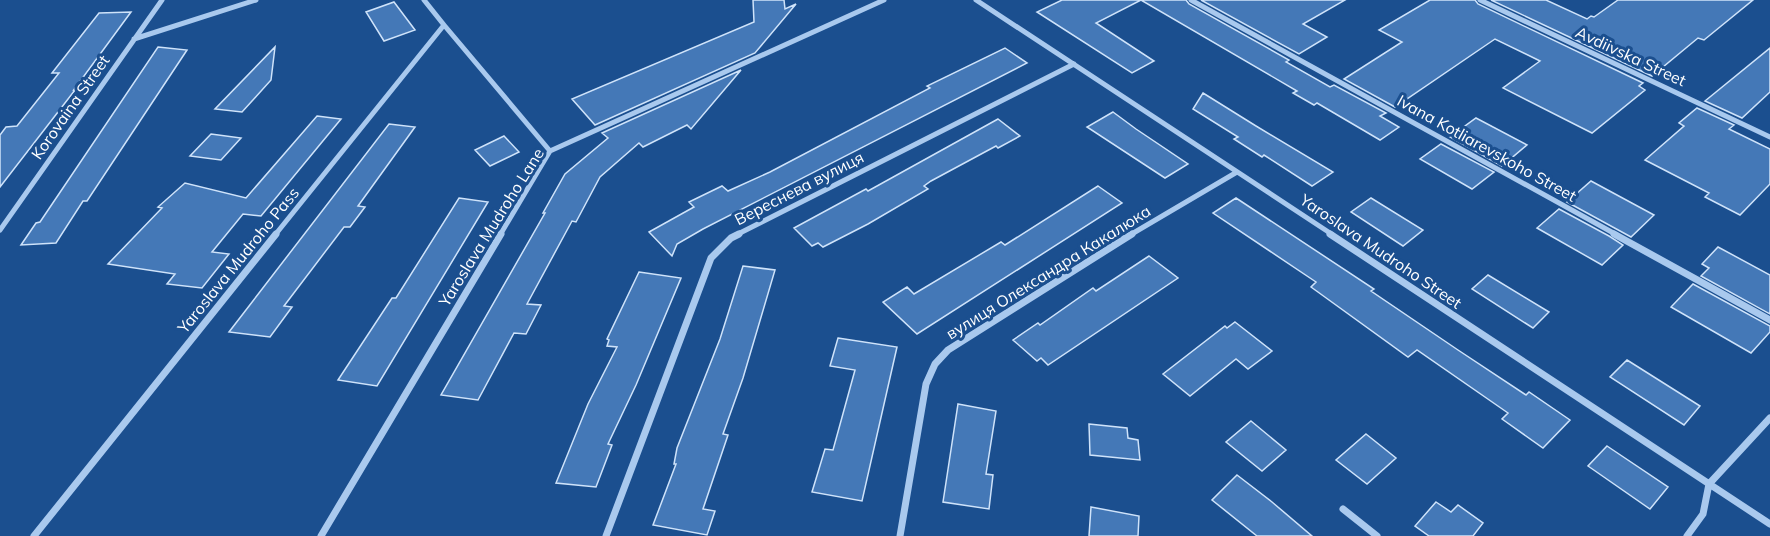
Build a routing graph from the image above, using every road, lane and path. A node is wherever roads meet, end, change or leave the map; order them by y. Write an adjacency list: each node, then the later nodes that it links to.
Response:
1 (162, 0): 9 (street, Korovaina Street)
2 (256, 0): 9 (street)
3 (424, 0): 8 (street)
4 (884, 0): 12 (street, Yaroslava Mudroho Lane)
5 (976, 0): 10 (street, Yaroslava Mudroho Street)
6 (1191, 0): 15 (street, Ivana Kotliarevskoho Street)
7 (1480, 0): 11 (street, Avdiivska Street)
8 (444, 25): 12 (street); 20 (street, Yaroslava Mudroho Pass)
9 (134, 39): 14 (street, Korovaina Street)
10 (1074, 64): 13 (street, Yaroslava Mudroho Street); 22 (street, Вереснева вулиця)
11 (1770, 137)
12 (550, 151): 21 (street, Yaroslava Mudroho Lane)
13 (1237, 172): 17 (street, Yaroslava Mudroho Street); 23 (street, вулиця Олександра Какалюка)
14 (0, 230)
15 (1770, 320)
16 (1770, 418): 17 (street)
17 (1709, 484): 19 (street, Yaroslava Mudroho Street); 25 (street)
18 (1343, 509): 24 (street)
19 (1770, 524)
20 (34, 536)
21 (321, 536)
22 (606, 536)
23 (900, 536)
24 (1377, 536)
25 (1687, 536)

